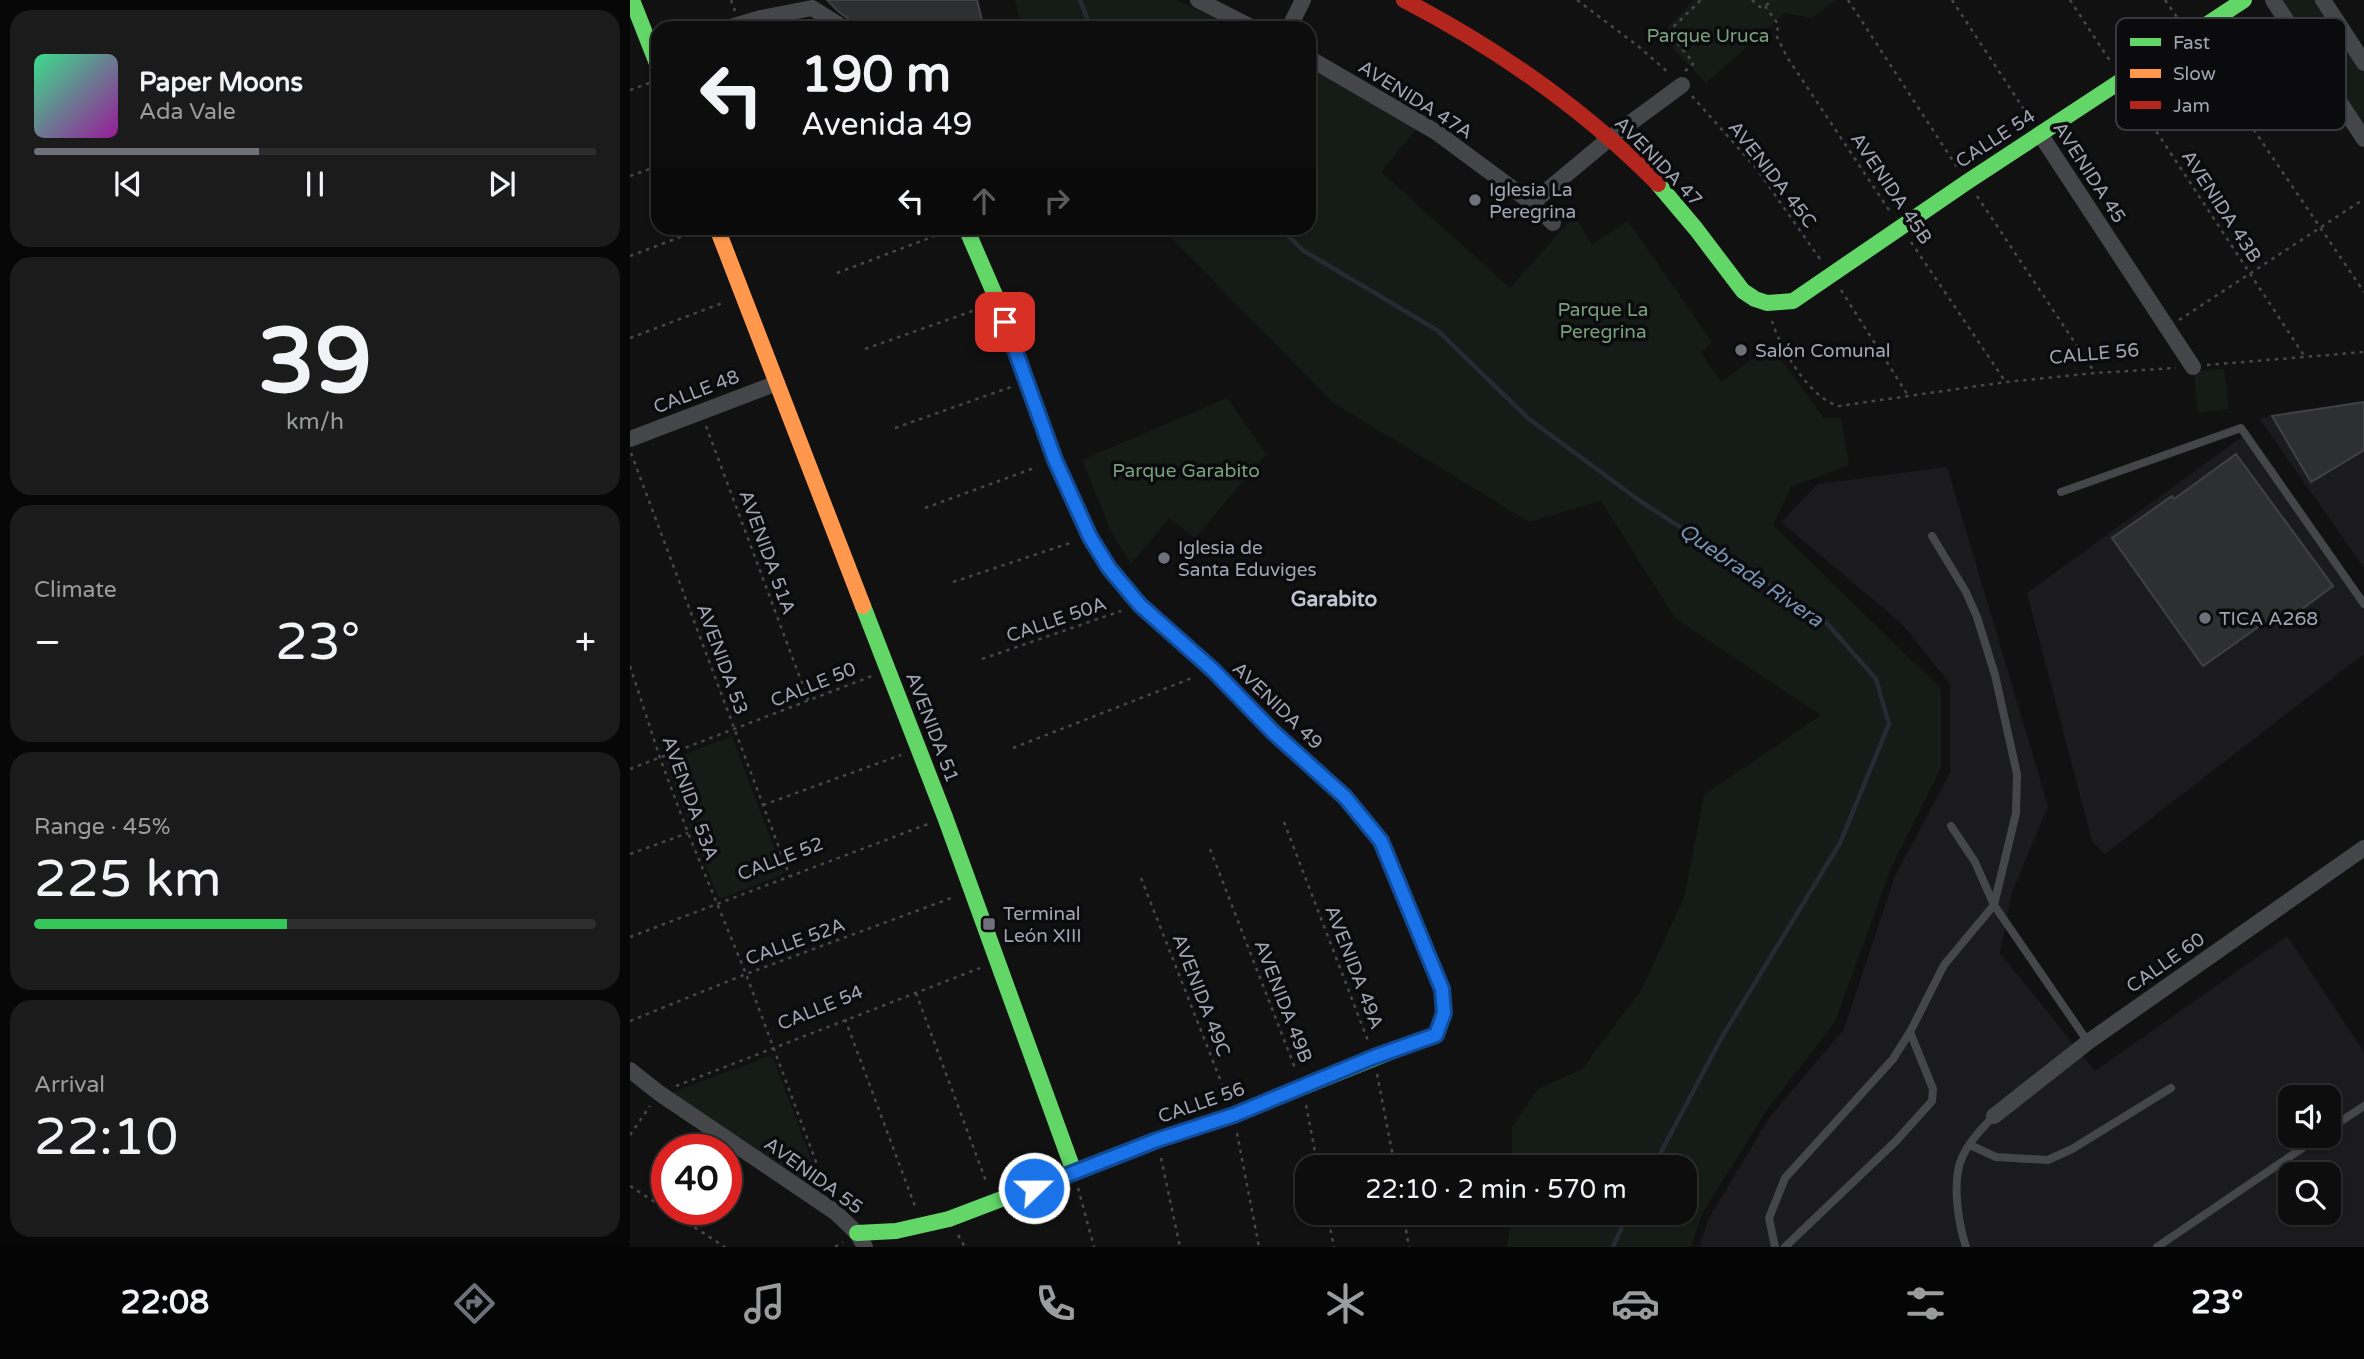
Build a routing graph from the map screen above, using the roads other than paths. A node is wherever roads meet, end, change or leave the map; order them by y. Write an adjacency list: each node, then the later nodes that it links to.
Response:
1 (632, 0): 16 (street)
2 (1198, 0): 13 (street)
3 (1303, 0): 14 (street)
4 (1404, 0): 23 (street, AVENIDA 47)
5 (2244, 0): 8 (street, CALLE 54)
6 (2273, 0): 9 (street)
7 (2323, 0): 10 (street)
8 (2217, 18)
9 (2285, 18)
10 (2335, 18)
11 (751, 21): 12 (street)
12 (833, 21)
13 (1239, 21)
14 (1292, 21)
15 (2346, 35): 18 (street)
16 (651, 46)
17 (1316, 62): 25 (street, AVENIDA 47A)
18 (2364, 63)
19 (1679, 82): 23 (street)
20 (2116, 85): 22 (street, CALLE 54)
21 (2346, 112): 24 (street)
22 (2040, 134): 29 (street, CALLE 54); 30 (street, AVENIDA 45)
23 (1610, 138): 25 (street); 29 (street, AVENIDA 47)
24 (2364, 139)
25 (1532, 203): 26 (street)
26 (1553, 223)
27 (721, 235): 31 (street, AVENIDA 51)
28 (969, 235): 40 (street, AVENIDA 49)
29 (1767, 304)
30 (2193, 366)
31 (777, 383): 32 (street, CALLE 48); 49 (street, AVENIDA 51)
32 (630, 439)
33 (2061, 492): 35 (lane)
34 (1932, 536): 38 (lane)
35 (2364, 604)
36 (1951, 826): 38 (lane)
37 (2364, 848): 41 (street, CALLE 60)
38 (1994, 905): 39 (lane); 41 (lane)
39 (1910, 1032): 51 (lane); 52 (lane)
40 (1436, 1035): 49 (street, CALLE 56)
41 (2088, 1042): 45 (street, CALLE 60)
42 (630, 1070): 50 (street, AVENIDA 55)
43 (2171, 1088): 47 (lane)
44 (2364, 1106): 46 (lane)
45 (1994, 1116): 47 (lane)
46 (2341, 1121)
47 (1970, 1145): 53 (lane)
48 (2302, 1148): 54 (lane)
49 (1074, 1172): 50 (street, CALLE 56)
50 (861, 1240)
51 (1775, 1247)
52 (1784, 1247)
53 (1966, 1247)
54 (2157, 1247)

